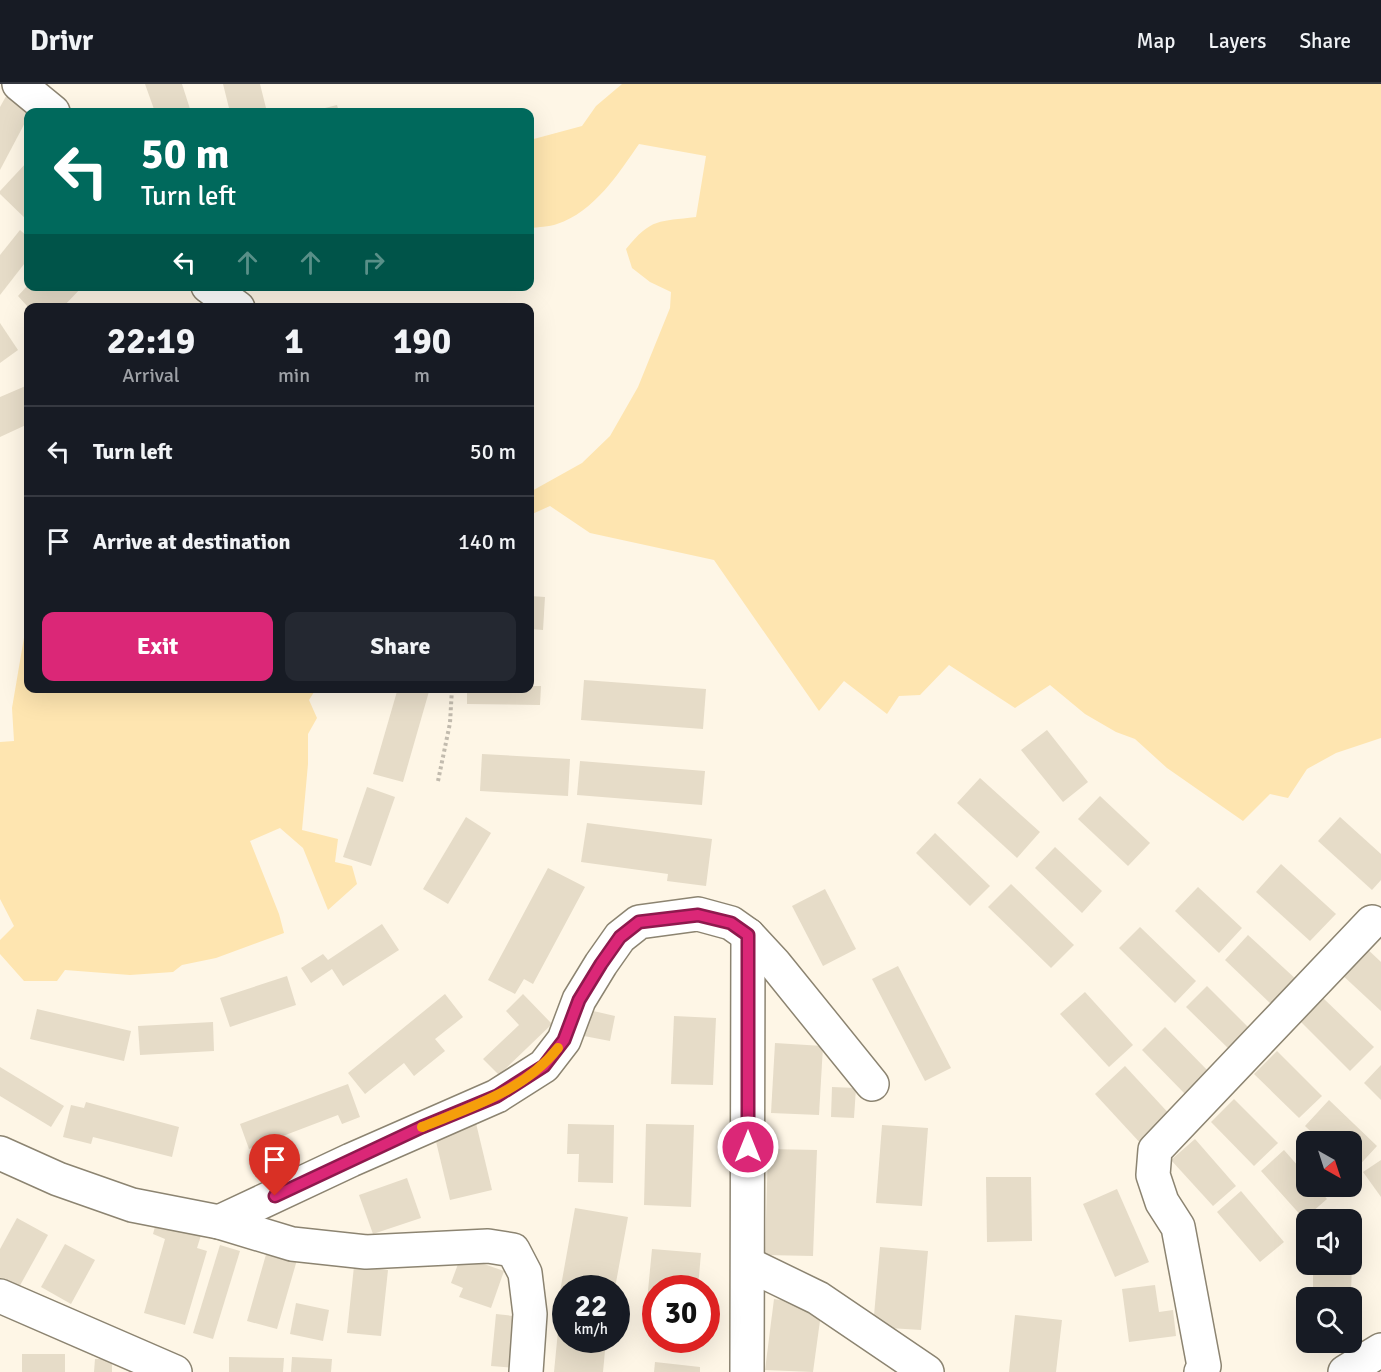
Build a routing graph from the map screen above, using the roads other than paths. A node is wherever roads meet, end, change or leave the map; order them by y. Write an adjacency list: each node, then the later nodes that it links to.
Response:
1 (19, 84): 2 (street)
2 (48, 108)
3 (215, 291): 4 (street)
4 (231, 303)
5 (1372, 922): 17 (street)
6 (748, 935): 7 (street); 9 (street); 10 (street)
7 (872, 1084)
8 (0, 1153): 9 (street)
9 (219, 1222): 14 (street)
10 (748, 1264): 15 (street); 16 (street)
11 (0, 1296): 13 (street)
12 (1381, 1350): 18 (street)
13 (175, 1372)
14 (526, 1372)
15 (747, 1372)
16 (927, 1372)
17 (1201, 1372)
18 (1345, 1372)

